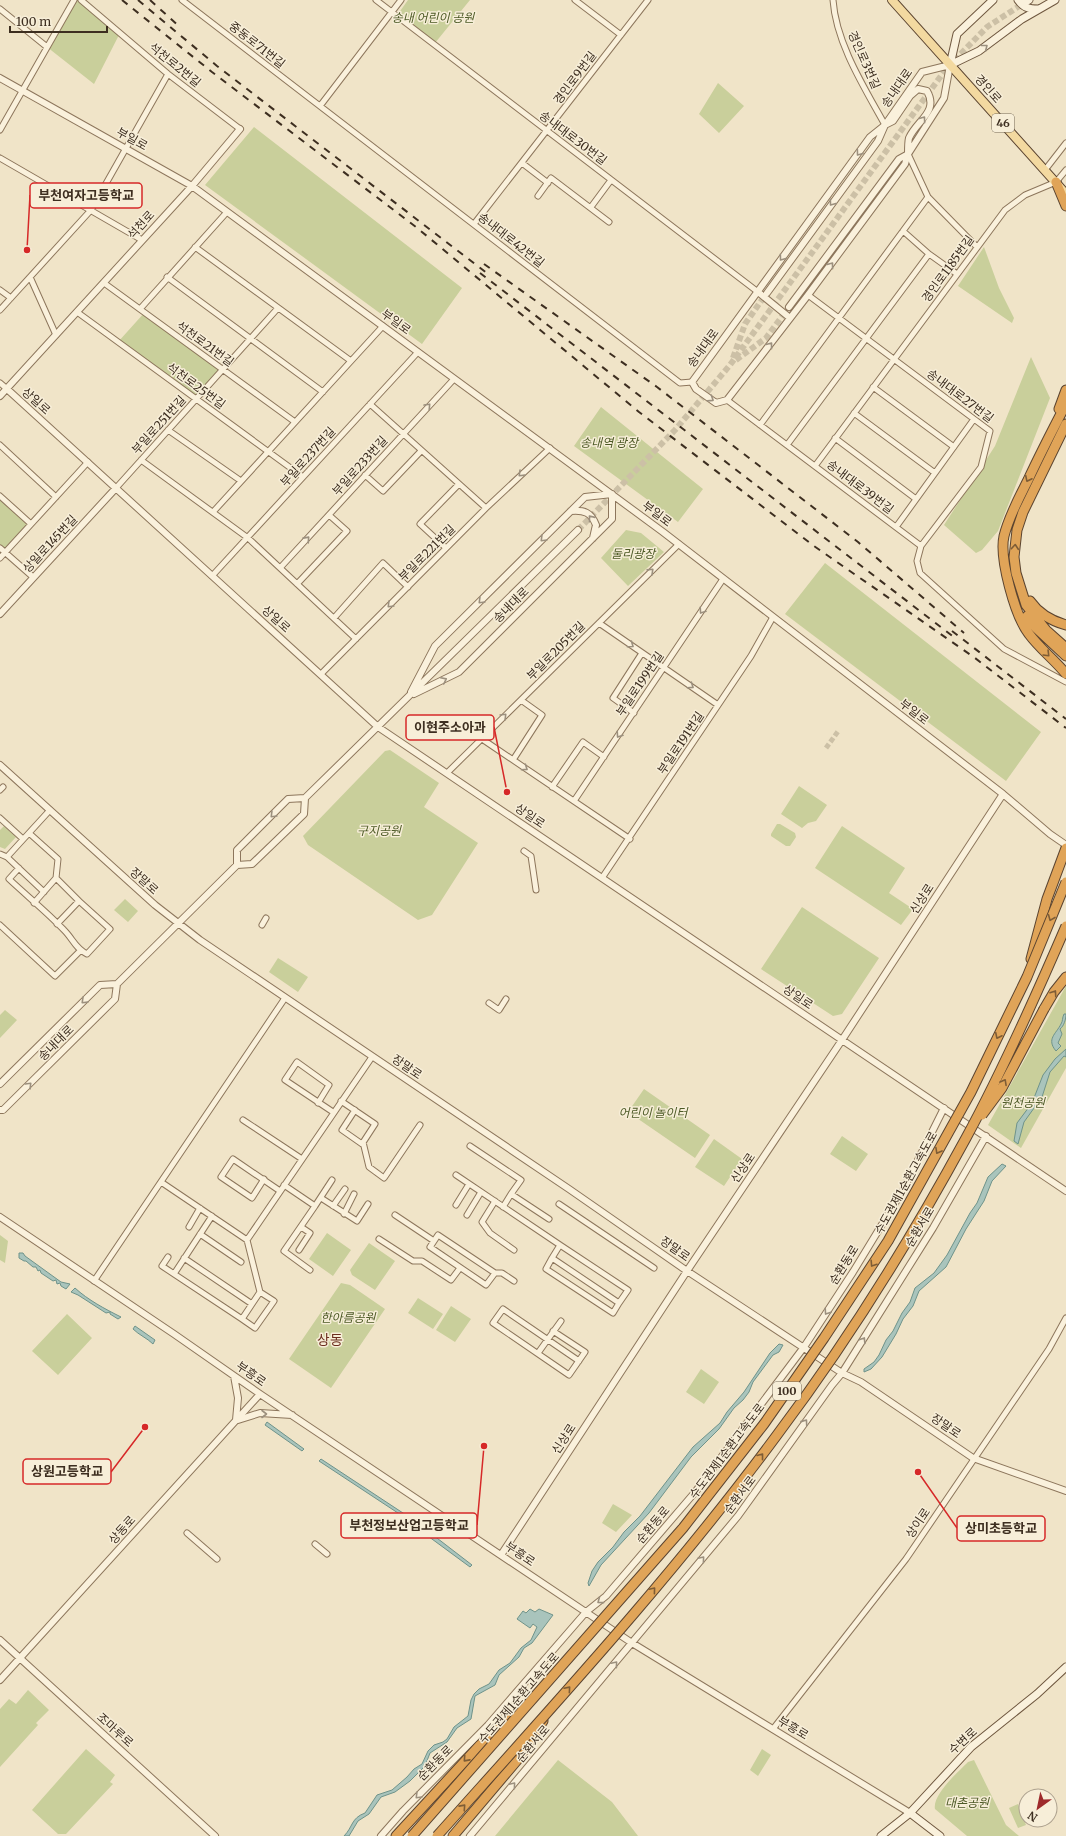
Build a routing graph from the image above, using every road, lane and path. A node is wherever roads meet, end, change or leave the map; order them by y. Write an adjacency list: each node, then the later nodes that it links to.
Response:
1 (74, 0): 17 (street)
2 (81, 0): 19 (street, 석천로2번길)
3 (182, 0): 22 (street, 중동로71번길)
4 (376, 0): 15 (street, 송내대로30번길)
5 (401, 0): 15 (street)
6 (575, 0): 16 (street)
7 (648, 0): 16 (street, 경인로9번길)
8 (833, 0): 23 (street, 경인로3번길)
9 (892, 0): 18 (main road, 경인로 / 46)
10 (993, 0): 18 (main road)
11 (1018, 0): 14 (main road)
12 (1055, 0): 14 (main road)
13 (0, 9): 17 (street)
14 (1040, 9): 18 (main road, one-way to 14)
15 (392, 12): 22 (street); 26 (street, 송내대로30번길)
16 (621, 35): 26 (street, 경인로9번길)
17 (47, 47): 21 (street)
18 (950, 64): 23 (street, 송내대로); 29 (street); 32 (main road, 경인로 / 46)
19 (168, 74): 24 (street, 석천로2번길); 28 (street)
20 (0, 78): 21 (street, 부일로)
21 (23, 91): 25 (street); 28 (street, 부일로)
22 (320, 106): 46 (street, 송내대로42번길)
23 (885, 125): 29 (street, one-way to 23); 57 (street, 송내대로, one-way to 57); 58 (street, 송내대로, one-way to 58)
24 (240, 129): 37 (street, 석천로)
25 (0, 130)
26 (547, 131): 31 (street, 경인로9번길); 34 (street, 송내대로30번길)
27 (1066, 143): 32 (street)
28 (126, 148): 37 (street, 부일로); 43 (street)
29 (908, 154): 40 (street); 59 (street, one-way to 29); 61 (street)
30 (0, 158): 43 (street)
31 (522, 163): 36 (street); 46 (street, 경인로9번길)
32 (1045, 170): 35 (main road, 경인로 / 46)
33 (1066, 170): 35 (street)
34 (611, 180): 42 (street); 57 (street, 송내대로30번길)
35 (1056, 182): 38 (main road, 경인로 / 46); 41 (highway); 50 (street, 경인로1185번길)
36 (548, 183): 39 (street); 42 (street)
37 (192, 186): 44 (street, 부일로); 48 (street, 석천로)
38 (1066, 194)
39 (538, 196)
40 (928, 197): 47 (street); 50 (street)
41 (1066, 206)
42 (591, 207): 45 (street)
43 (91, 210): 48 (street); 53 (street)
44 (227, 212): 49 (street); 68 (street, 부일로)
45 (609, 222)
46 (474, 224): 77 (street, 송내대로42번길)
47 (903, 231): 51 (street); 67 (street)
48 (142, 240): 55 (street, 석천로)
49 (195, 247): 54 (street); 62 (street)
50 (977, 247): 52 (street, 경인로1185번길)
51 (929, 254): 52 (street); 70 (street)
52 (957, 274): 73 (street, 경인로1185번길)
53 (30, 277): 60 (street); 69 (street)
54 (167, 277): 63 (street); 71 (street)
55 (104, 283): 63 (street, 석천로21번길); 65 (street, 석천로)
56 (0, 290): 60 (street)
57 (758, 292): 66 (street); 77 (street, 송내대로)
58 (767, 293)
59 (808, 295): 66 (street); 67 (street, 송내대로27번길)
60 (10, 298): 64 (street)
61 (789, 307)
62 (278, 308): 71 (street, 부일로251번길); 74 (street)
63 (140, 309): 75 (street, 석천로21번길)
64 (0, 310)
65 (77, 312): 69 (street, 석천로); 84 (street, 석천로25번길)
66 (790, 318): 85 (street, one-way to 66)
67 (838, 318): 70 (street, 송내대로27번길); 92 (street)
68 (383, 326): 72 (street, 부일로); 74 (street)
69 (56, 335): 80 (street, 석천로)
70 (866, 338): 73 (street, 송내대로27번길); 98 (street)
71 (250, 340): 75 (street, 부일로251번길); 82 (street)
72 (418, 352): 76 (street, 부일로); 86 (street, 부일로237번길)
73 (894, 359): 79 (street, 경인로1185번길); 89 (street, 송내대로27번길)
74 (351, 361): 82 (street)
75 (223, 369): 84 (street, 부일로251번길); 90 (street, 석천로21번길)
76 (454, 378): 95 (street, 부일로233번길, one-way to 76); 101 (street, 부일로)
77 (692, 382): 85 (street, 송내대로, one-way to 85)
78 (0, 383): 80 (street)
79 (873, 387): 88 (street, 경인로1185번길); 100 (street)
80 (7, 389): 83 (street, 석천로); 108 (street, 상일로)
81 (1066, 390): 97 (highway)
82 (323, 392): 90 (street)
83 (0, 396)
84 (196, 399): 93 (street, 부일로251번길); 104 (street, 석천로25번길)
85 (727, 400): 92 (street, 송내대로39번길)
86 (370, 404): 95 (street); 112 (street, 부일로237번길)
87 (1066, 404): 97 (highway)
88 (854, 413): 96 (street, 경인로1185번길); 110 (street)
89 (974, 419): 100 (street); 130 (street, 송내대로27번길)
90 (295, 422): 104 (street)
91 (1066, 424): 105 (highway)
92 (760, 425): 98 (street, 송내대로39번길)
93 (168, 430): 107 (street, 부일로251번길); 113 (street)
94 (1066, 431): 105 (highway)
95 (402, 434): 103 (street); 111 (street, 부일로233번길)
96 (835, 438): 109 (street, 경인로1185번길); 119 (street)
97 (1045, 444): 145 (highway, one-way to 145)
98 (787, 445): 109 (street, 송내대로39번길)
99 (0, 446): 102 (street)
100 (954, 447): 110 (street)
101 (550, 448): 116 (street, 부일로); 120 (street, 부일로221번길, one-way to 120)
102 (5, 450): 106 (street); 118 (street)
103 (421, 451): 111 (street); 114 (street)
104 (268, 452): 112 (street, 석천로25번길); 113 (street)
105 (1052, 454): 145 (highway, one-way to 105)
106 (0, 456)
107 (141, 460): 115 (street, 부일로251번길); 122 (street)
108 (88, 462): 115 (street, 상일로); 118 (street)
109 (815, 466): 125 (street, 송내대로39번길)
110 (935, 473): 119 (street)
111 (365, 475): 123 (street, 부일로233번길)
112 (303, 477): 127 (street, 부일로237번길)
113 (241, 482): 122 (street)
114 (459, 484): 120 (street); 132 (street)
115 (116, 488): 136 (street, 상일로); 137 (street, 상일로145번길)
116 (612, 494): 121 (street, 송내대로); 128 (street, 송내대로); 129 (street, 부일로)
117 (0, 496): 124 (street)
118 (56, 497): 124 (street)
119 (916, 499): 125 (street)
120 (486, 508): 132 (street, 부일로221번길)
121 (571, 511): 128 (street, one-way to 121); 155 (street, 송내대로, one-way to 155)
122 (213, 512): 127 (street)
123 (329, 515): 135 (street, 부일로233번길, one-way to 123); 139 (street)
124 (31, 524): 133 (street)
125 (896, 527): 130 (street, 송내대로39번길)
126 (578, 530): 155 (street, 송내대로)
127 (248, 538): 135 (street); 136 (street, 부일로237번길)
128 (592, 539): 155 (street, 송내대로, one-way to 128)
129 (679, 544): 138 (street, 부일로); 144 (street, 부일로205번길, one-way to 129)
130 (921, 546): 154 (street)
131 (0, 548): 133 (street)
132 (446, 548): 140 (street, 부일로221번길)
133 (5, 553): 134 (street); 137 (street)
134 (0, 558)
135 (280, 568): 139 (street)
136 (212, 576): 152 (street, 상일로)
137 (33, 577): 141 (street, 상일로145번길)
138 (723, 579): 142 (street, 부일로); 151 (street, 부일로199번길, one-way to 151)
139 (297, 584): 143 (street)
140 (408, 587): 143 (street); 147 (street, 부일로221번길, one-way to 147)
141 (0, 614)
142 (773, 617): 157 (street, 부일로191번길); 166 (street, 부일로)
143 (334, 618): 147 (street)
144 (599, 623): 149 (street, one-way to 149); 156 (street, 부일로205번길)
145 (1037, 625): 146 (highway); 148 (highway); 150 (highway); 153 (highway, one-way to 153)
146 (1066, 625)
147 (356, 639): 152 (street, 부일로221번길)
148 (1066, 648)
149 (642, 653): 151 (street); 158 (street)
150 (1066, 656)
151 (664, 668): 157 (street, one-way to 157); 158 (street, 부일로199번길)
152 (320, 674): 159 (street, 상일로)
153 (1066, 674)
154 (1066, 682)
155 (409, 697): 159 (street, 송내대로)
156 (521, 700): 160 (street, 부일로205번길, one-way to 156); 162 (street)
157 (718, 705): 173 (street, 부일로191번길)
158 (634, 713): 161 (street, 부일로199번길, one-way to 161)
159 (378, 727): 164 (street, 상일로); 167 (street, 송내대로)
160 (482, 739): 162 (street); 164 (street, 부일로205번길)
161 (604, 757): 165 (street); 168 (street, 부일로199번길)
162 (513, 760): 165 (street, one-way to 165)
163 (0, 765): 169 (street, 장말로)
164 (447, 773): 182 (street, 상일로)
165 (552, 787): 168 (street)
166 (1003, 794): 174 (street, 부일로); 201 (street, 신상로)
167 (305, 798): 179 (street); 179 (street, one-way to 179)
168 (574, 801): 173 (street)
169 (50, 810): 171 (street); 189 (street, 장말로)
170 (0, 818): 172 (street)
171 (29, 833): 172 (street); 181 (street)
172 (23, 839): 178 (street)
173 (630, 839): 182 (street, 부일로191번길)
174 (1066, 845)
175 (1066, 848): 195 (highway, bridge)
176 (524, 851): 184 (street)
177 (0, 854): 178 (street)
178 (7, 857): 180 (street)
179 (237, 865): 189 (street, 송내대로)
180 (19, 868): 185 (street); 187 (street)
181 (56, 878): 185 (street); 186 (street)
182 (602, 878): 201 (street, 상일로)
183 (1066, 882): 195 (highway, 수도권제1순환고속도로 / 100, one-way to 195, bridge)
184 (536, 890)
185 (44, 892): 187 (street)
186 (79, 901): 190 (street); 194 (street)
187 (34, 902): 190 (street)
188 (266, 918): 192 (street)
189 (178, 923): 197 (street, 송내대로); 198 (street, 장말로)
190 (58, 924): 194 (street)
191 (0, 925): 194 (street)
192 (262, 925)
193 (1066, 926): 213 (highway, 100, bridge)
194 (80, 951)
195 (1026, 977): 294 (highway, 수도권제1순환고속도로 / 100, one-way to 294, bridge)
196 (1066, 977): 213 (highway, one-way to 196, bridge)
197 (117, 984): 203 (street, 송내대로, one-way to 203); 207 (street, 송내대로, one-way to 197)
198 (285, 998): 202 (street, 장말로); 220 (street)
199 (506, 999): 200 (street)
200 (488, 1003)
201 (842, 1040): 206 (street, 상일로); 260 (street, 신상로)
202 (372, 1056): 204 (street); 260 (street, 장말로)
203 (0, 1084)
204 (341, 1101): 208 (street); 209 (street)
205 (318, 1103): 205 (street); 209 (street)
206 (944, 1108): 212 (street, 상일로); 273 (street, 순환동로, one-way to 273)
207 (0, 1110)
208 (355, 1110): 214 (street); 214 (street)
209 (333, 1112): 216 (street)
210 (244, 1120): 216 (street)
211 (420, 1125): 214 (street)
212 (986, 1136): 224 (street, 상일로); 276 (street, 순환서로, one-way to 212)
213 (966, 1137): 295 (highway, 100, one-way to 213, bridge)
214 (363, 1142)
215 (470, 1146): 228 (street)
216 (302, 1159): 222 (street)
217 (456, 1175): 221 (street)
218 (264, 1180): 218 (street); 225 (street)
219 (332, 1180): 229 (street)
220 (161, 1182): 237 (street); 263 (street)
221 (469, 1184): 226 (street); 233 (street)
222 (284, 1185): 225 (street); 234 (street)
223 (345, 1189): 235 (street)
224 (1066, 1190)
225 (280, 1191): 248 (street)
226 (481, 1192): 230 (street); 240 (street)
227 (354, 1194): 238 (street)
228 (511, 1194): 236 (street); 243 (street)
229 (321, 1198): 234 (street); 235 (street)
230 (495, 1201): 236 (street); 252 (street)
231 (368, 1204): 238 (street)
232 (559, 1204): 258 (street)
233 (456, 1205)
234 (314, 1206): 245 (street)
235 (333, 1206): 238 (street)
236 (503, 1207): 250 (street)
237 (200, 1208): 241 (street); 244 (street)
238 (344, 1214)
239 (394, 1215): 249 (street)
240 (467, 1215)
241 (212, 1216): 246 (street); 248 (street)
242 (0, 1217): 263 (street, 부흥로)
243 (549, 1219)
244 (188, 1227)
245 (301, 1227): 251 (street); 259 (street)
246 (200, 1234): 254 (street); 256 (street)
247 (379, 1239): 257 (street)
248 (247, 1240): 265 (street)
249 (434, 1241): 257 (street); 261 (street)
250 (560, 1245): 255 (street); 266 (street)
251 (299, 1250)
252 (514, 1250)
253 (168, 1257): 262 (street)
254 (184, 1258): 262 (street); 267 (street)
255 (552, 1258): 266 (street); 266 (street)
256 (241, 1262)
257 (460, 1268): 261 (street)
258 (654, 1268)
259 (310, 1270)
260 (687, 1271): 273 (street, 장말로); 286 (street, 신상로)
261 (495, 1273): 264 (street)
262 (174, 1274): 269 (street)
263 (94, 1281): 277 (street, 부흥로)
264 (514, 1281)
265 (260, 1292): 267 (street); 269 (street)
266 (619, 1303)
267 (252, 1304): 269 (street)
268 (1066, 1318): 281 (street, 상이로)
269 (242, 1319)
270 (561, 1320): 271 (street)
271 (553, 1331): 272 (street); 275 (street)
272 (548, 1340): 274 (street); 274 (street); 275 (street)
273 (804, 1347): 276 (street, 장말로); 288 (street, 순환동로, one-way to 288)
274 (538, 1353): 275 (street)
275 (579, 1361)
276 (842, 1373): 281 (street, 장말로); 290 (street, 순환서로, one-way to 276)
277 (234, 1376): 278 (street, 부흥로); 280 (street)
278 (260, 1394): 279 (street, 부흥로); 280 (street, 상동로)
279 (293, 1416): 280 (street, one-way to 279); 286 (street, 부흥로)
280 (236, 1420): 291 (street, 상동로)
281 (973, 1458): 282 (street, 장말로); 296 (street, 상이로)
282 (1066, 1491)
283 (187, 1533): 287 (street)
284 (315, 1544): 285 (street)
285 (327, 1554)
286 (501, 1555): 288 (street, 부흥로)
287 (217, 1559)
288 (586, 1612): 290 (street, 부흥로); 299 (street, 순환동로, one-way to 299)
289 (0, 1640): 291 (street, 조마루로)
290 (632, 1643): 296 (street, 부흥로); 304 (street, 순환서로, one-way to 290)
291 (20, 1658): 293 (street, 상동로); 298 (street, 조마루로)
292 (1066, 1667): 297 (main road, 수변로)
293 (0, 1680)
294 (537, 1696): 300 (highway, one-way to 300, bridge); 301 (highway, 수도권제1순환고속도로 / 100, bridge)
295 (553, 1707): 302 (highway, 100, one-way to 295, bridge); 303 (highway, bridge)
296 (774, 1729): 297 (street, 부흥로)
297 (910, 1813): 305 (main road, 수변로); 306 (main road, 부흥로)
298 (215, 1836)
299 (381, 1836)
300 (396, 1836)
301 (412, 1836)
302 (438, 1836)
303 (453, 1836)
304 (470, 1836)
305 (881, 1836)
306 (940, 1836)

